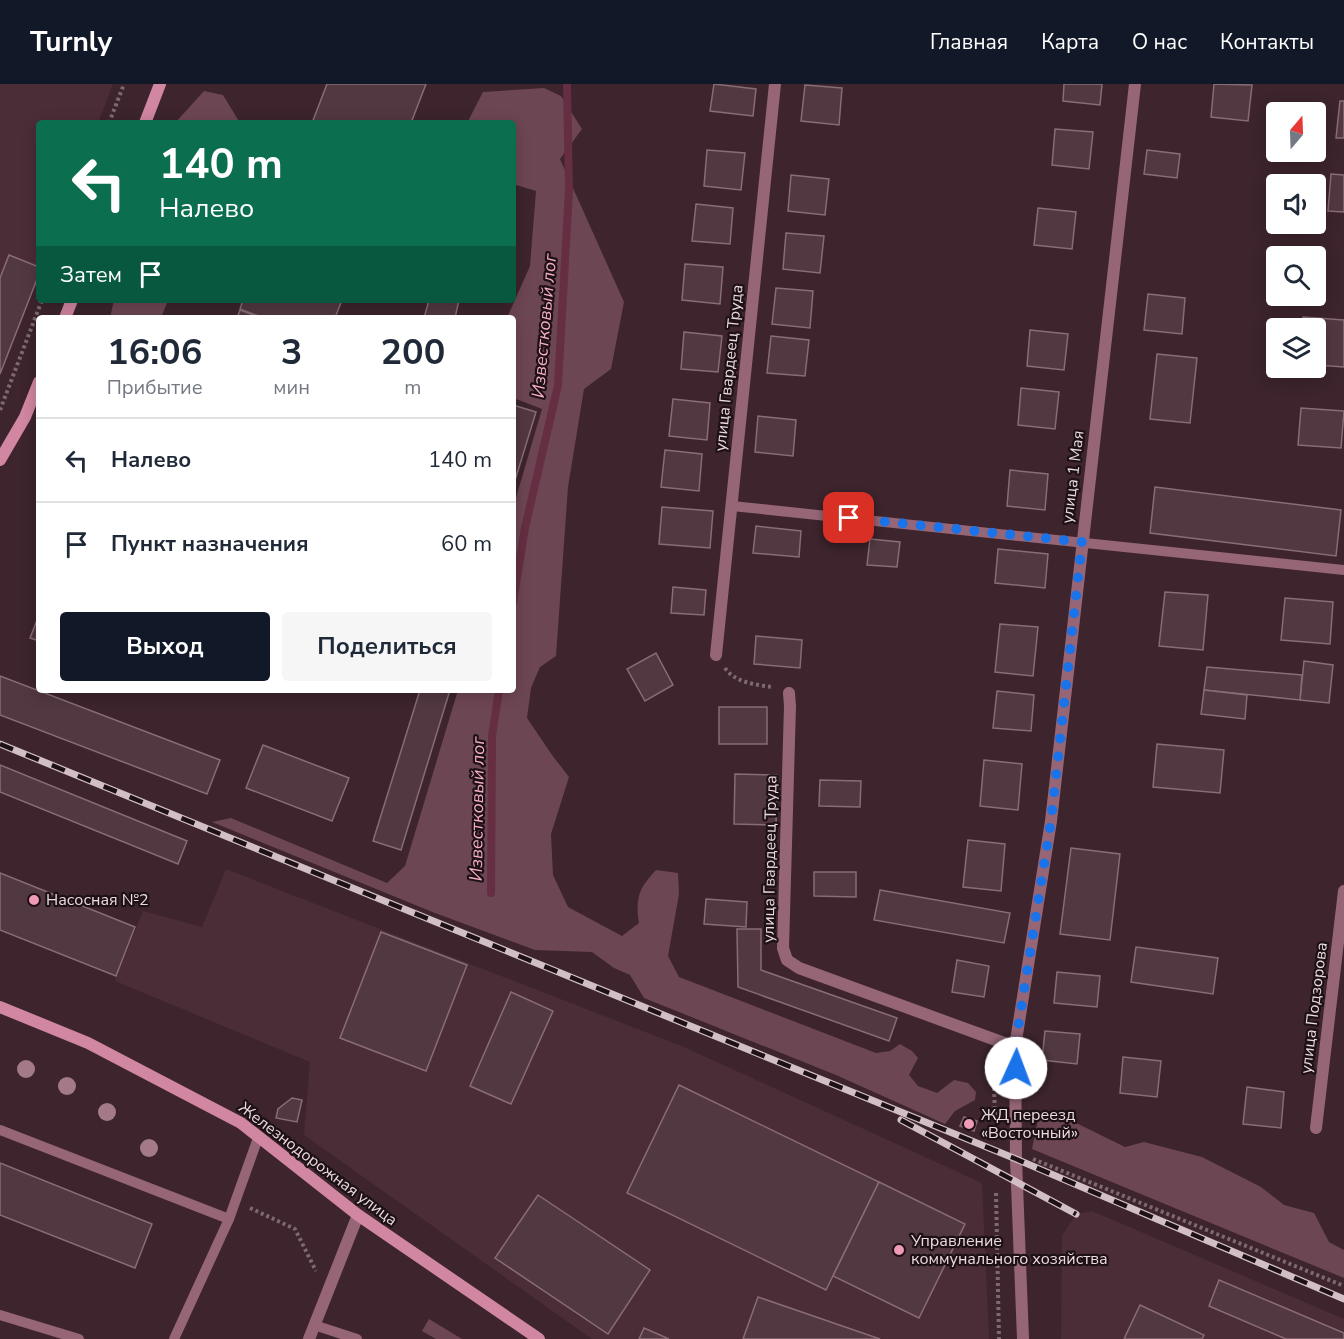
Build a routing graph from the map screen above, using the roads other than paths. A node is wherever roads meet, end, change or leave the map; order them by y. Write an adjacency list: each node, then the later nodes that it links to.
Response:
1 (160, 84): 4 (main road)
2 (775, 84): 7 (street, улица Гвардеец Труда)
3 (1135, 84): 8 (street, улица 1 Мая)
4 (146, 120)
5 (36, 390): 6 (main road)
6 (0, 460)
7 (732, 506): 8 (lane); 10 (street, улица Гвардеец Труда)
8 (1082, 542): 9 (lane); 14 (street, улица 1 Мая)
9 (1344, 570)
10 (716, 655)
11 (789, 693): 14 (street, улица Гвардеец Труда)
12 (1344, 891): 15 (street, улица Подзорова)
13 (0, 1007): 17 (main road, Железнодорожная улица)
14 (1015, 1047): 27 (street, улица 1 Мая)
15 (1316, 1128)
16 (0, 1130): 19 (lane)
17 (258, 1138): 18 (main road, Железнодорожная улица); 19 (lane)
18 (358, 1215): 21 (street); 26 (main road, Железнодорожная улица)
19 (229, 1219): 23 (lane)
20 (0, 1315): 22 (lane)
21 (314, 1325): 24 (street); 25 (lane)
22 (79, 1339)
23 (174, 1339)
24 (309, 1339)
25 (357, 1339)
26 (539, 1339)
27 (1023, 1339)

